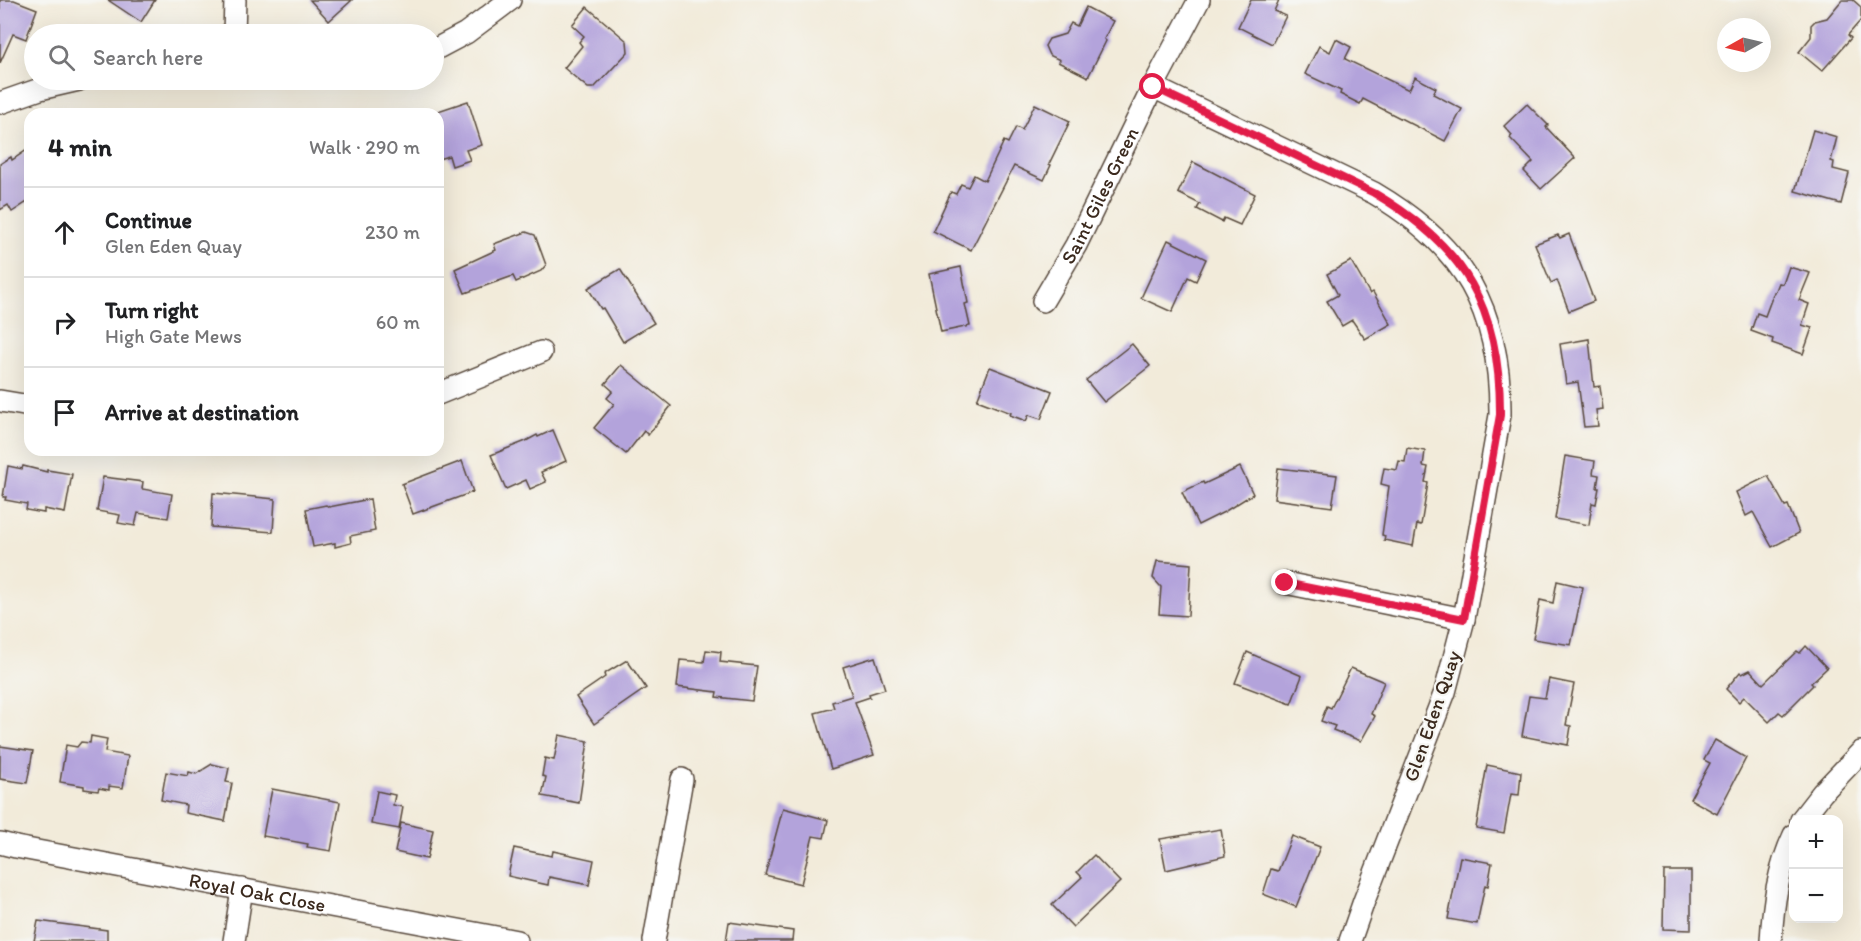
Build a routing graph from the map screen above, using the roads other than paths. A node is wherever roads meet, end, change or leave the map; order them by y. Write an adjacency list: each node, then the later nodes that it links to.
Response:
1 (234, 0): 4 (street)
2 (510, 0): 5 (street)
3 (1199, 0): 6 (street)
4 (234, 24)
5 (444, 45)
6 (1153, 87): 9 (street, Saint Giles Green); 15 (street, Glen Eden Quay)
7 (37, 90): 8 (street)
8 (0, 103)
9 (1043, 301)
10 (542, 352): 11 (street)
11 (444, 392)
12 (0, 401): 13 (street)
13 (24, 405)
14 (1285, 583): 15 (street)
15 (1464, 619): 25 (street, Glen Eden Quay)
16 (1861, 752): 18 (street)
17 (682, 779): 24 (street)
18 (1804, 815)
19 (0, 843): 21 (street, Royal Oak Close)
20 (1789, 848): 26 (street)
21 (242, 889): 22 (street); 23 (street, Royal Oak Close)
22 (234, 941)
23 (517, 941)
24 (654, 941)
25 (1350, 941)
26 (1771, 941)

